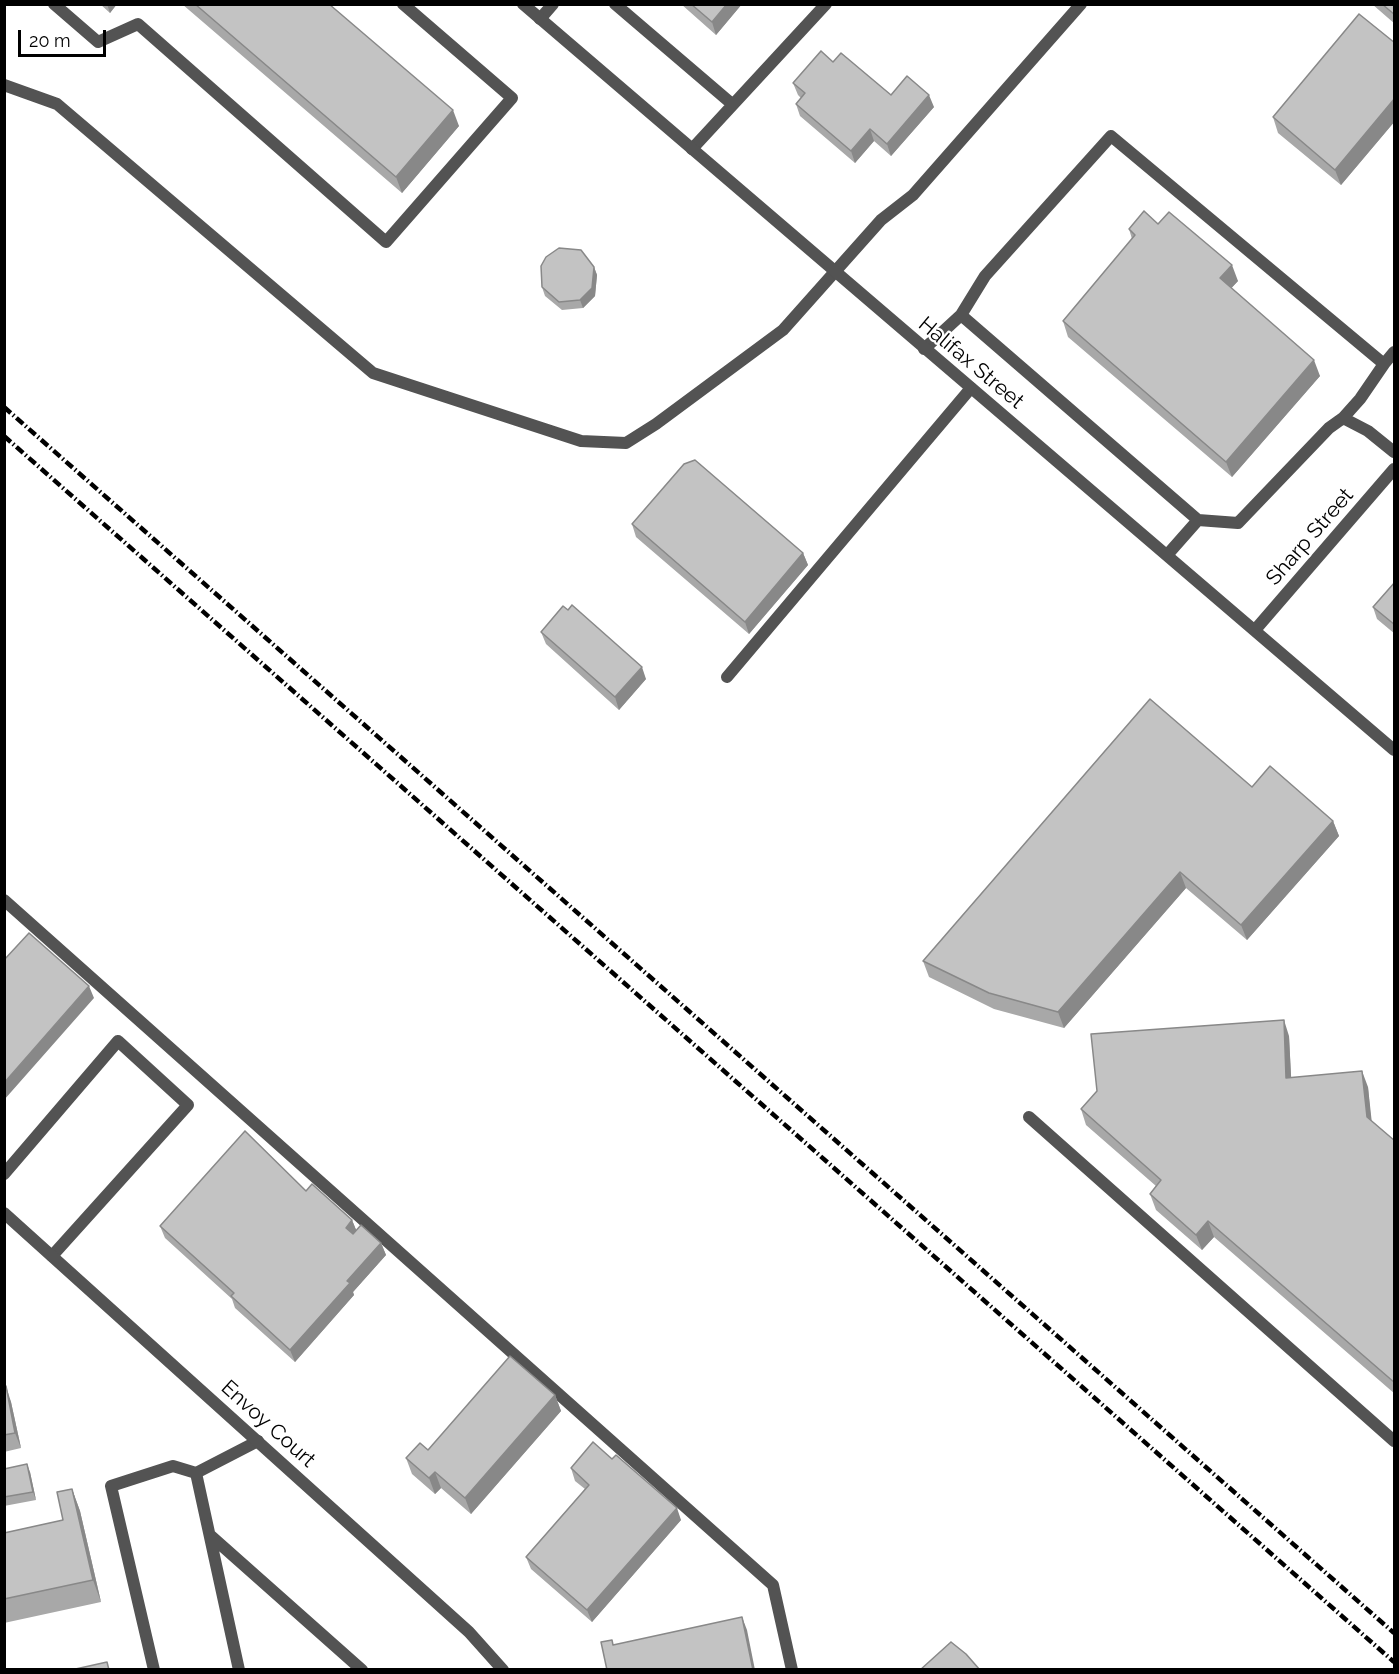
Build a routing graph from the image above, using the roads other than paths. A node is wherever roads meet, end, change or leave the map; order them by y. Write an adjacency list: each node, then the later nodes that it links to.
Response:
1 (54, 4): 2 (street)
2 (403, 4)
3 (523, 4): 8 (street, Halifax Street)
4 (553, 4): 8 (street)
5 (615, 4): 10 (street)
6 (825, 4): 10 (street)
7 (1081, 4): 12 (street)
8 (540, 19): 11 (street, Halifax Street)
9 (4, 85): 12 (street)
10 (732, 104): 11 (street)
11 (692, 149): 12 (street, Halifax Street)
12 (835, 273): 14 (street, Halifax Street)
13 (961, 315): 14 (street); 16 (street); 21 (street)
14 (924, 349): 17 (street, Halifax Street)
15 (1395, 352): 16 (street)
16 (1384, 363): 18 (street)
17 (971, 388): 22 (street, Halifax Street); 24 (street)
18 (1343, 418): 19 (street); 21 (street)
19 (1395, 452)
20 (1395, 469): 23 (street, Sharp Street)
21 (1198, 520): 22 (street)
22 (1168, 554): 23 (street, Halifax Street)
23 (1255, 630): 25 (street, Halifax Street)
24 (727, 677)
25 (1395, 750)
26 (4, 900): 39 (street)
27 (1029, 1117): 32 (street)
28 (4, 1174): 30 (street)
29 (4, 1213): 30 (street, Envoy Court)
30 (52, 1256): 31 (street, Envoy Court)
31 (258, 1441): 33 (street); 35 (street, Envoy Court)
32 (1395, 1441)
33 (196, 1473): 34 (street); 36 (street)
34 (211, 1536): 37 (street); 38 (street)
35 (502, 1668)
36 (154, 1670)
37 (239, 1670)
38 (362, 1670)
39 (792, 1670)

